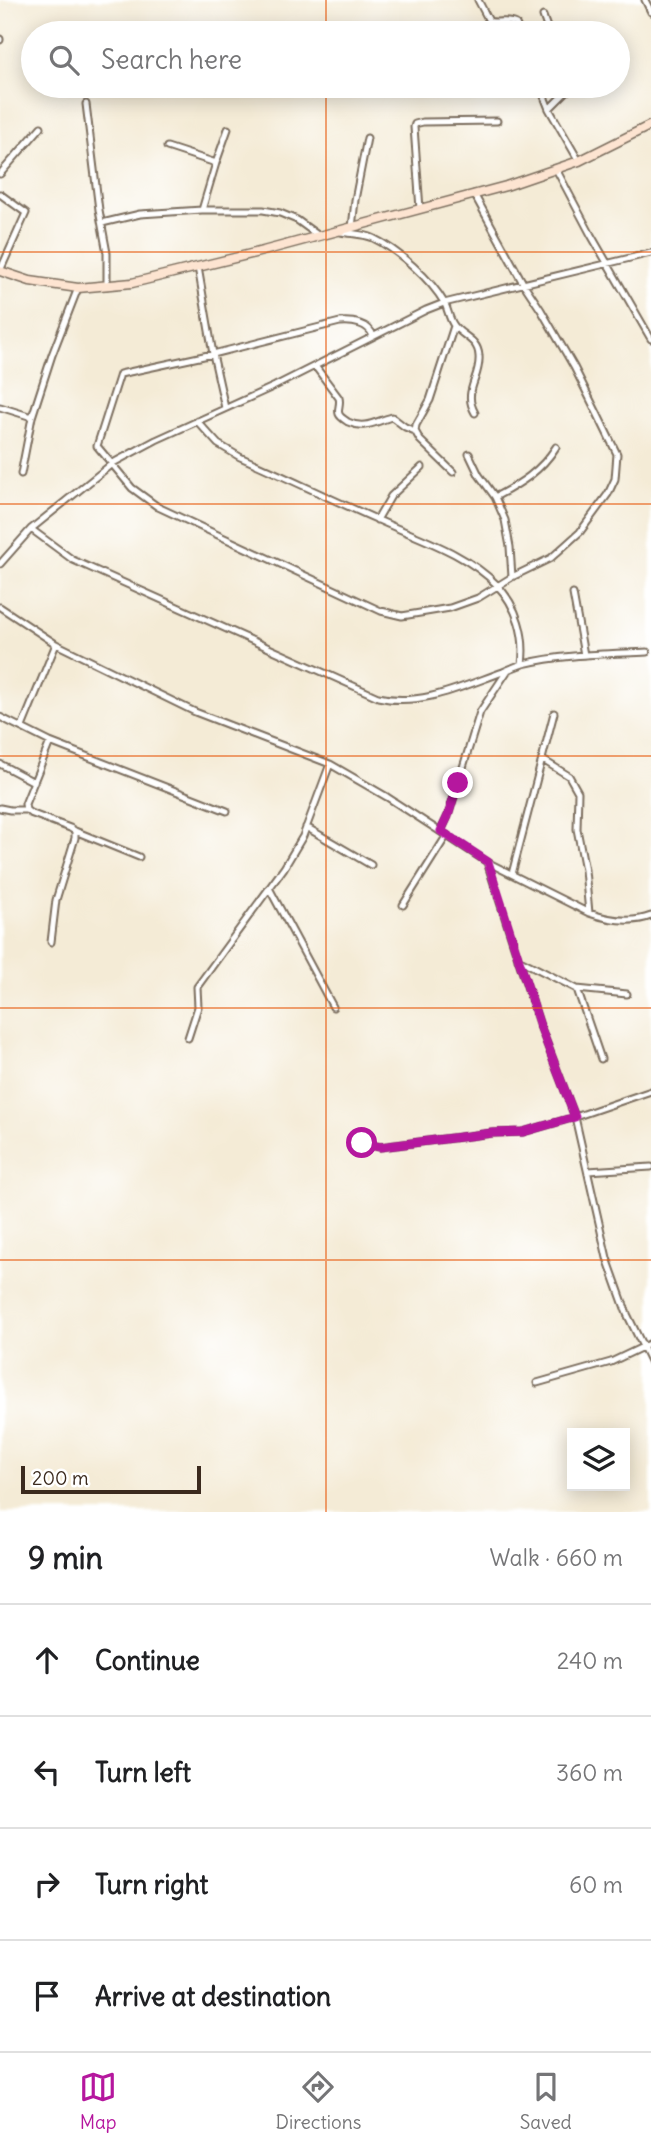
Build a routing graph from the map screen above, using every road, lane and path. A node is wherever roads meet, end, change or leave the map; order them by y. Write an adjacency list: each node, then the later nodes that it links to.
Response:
1 (478, 0): 5 (street)
2 (645, 0): 3 (street)
3 (651, 12)
4 (543, 16): 6 (street)
5 (489, 21)
6 (545, 21)
7 (545, 98): 10 (street)
8 (559, 98): 10 (street)
9 (86, 104): 25 (street)
10 (549, 108): 17 (street)
11 (497, 121): 23 (street)
12 (651, 125): 17 (street)
13 (41, 127): 20 (street)
14 (228, 130): 18 (street)
15 (367, 138): 27 (street)
16 (167, 147): 18 (street)
17 (579, 162): 19 (street)
18 (216, 163): 24 (street)
19 (556, 169): 22 (street); 32 (street)
20 (0, 174)
21 (0, 194): 34 (street)
22 (474, 194): 23 (street); 35 (street)
23 (419, 209): 26 (street)
24 (202, 210): 25 (street); 29 (street)
25 (102, 223): 36 (street)
26 (368, 223): 27 (street); 30 (street)
27 (352, 228): 28 (street)
28 (338, 232): 29 (street); 30 (street)
29 (319, 236): 33 (street)
30 (372, 238): 38 (street)
31 (651, 253): 32 (street)
32 (607, 263): 35 (street); 41 (street)
33 (198, 267): 36 (street); 42 (street)
34 (0, 271): 37 (street)
35 (523, 283): 38 (street); 60 (street)
36 (107, 286): 37 (street)
37 (78, 288): 47 (street)
38 (444, 303): 39 (street); 40 (street)
39 (454, 326): 46 (street); 49 (street)
40 (373, 336): 42 (street); 43 (street)
41 (651, 339)
42 (212, 354): 45 (street); 52 (street)
43 (315, 366): 45 (street); 49 (street)
44 (0, 407): 47 (street)
45 (225, 408): 48 (street)
46 (475, 413)
47 (32, 417): 55 (street)
48 (197, 421): 52 (street); 57 (street)
49 (415, 431): 54 (street)
50 (556, 447): 56 (street)
51 (469, 454): 56 (street)
52 (113, 463): 58 (street); 61 (street)
53 (422, 467): 57 (street)
54 (453, 472)
55 (21, 474)
56 (495, 497): 60 (street)
57 (377, 520): 61 (street)
58 (32, 529): 59 (street); 68 (street)
59 (0, 564)
60 (512, 577): 61 (street)
61 (498, 586): 67 (street)
62 (573, 594): 66 (street)
63 (0, 607): 64 (street)
64 (56, 644): 71 (street); 75 (street)
65 (647, 652): 66 (street)
66 (584, 655): 67 (street)
67 (522, 664): 68 (street)
68 (508, 670): 82 (street)
69 (554, 713): 73 (street)
70 (0, 717): 71 (street)
71 (22, 727): 72 (street)
72 (50, 743): 76 (street); 79 (street)
73 (543, 760): 87 (street); 90 (street)
74 (0, 764): 76 (street)
75 (330, 764): 80 (street); 82 (street)
76 (34, 782): 78 (street)
77 (0, 808): 78 (street)
78 (26, 810): 81 (street)
79 (227, 811)
80 (306, 827): 86 (street); 88 (street)
81 (75, 831): 84 (street); 92 (street)
82 (441, 831): 83 (street)
83 (447, 835): 85 (street); 89 (street)
84 (139, 857)
85 (488, 862): 87 (street); 93 (street)
86 (372, 865)
87 (512, 874): 90 (street)
88 (269, 888): 96 (street); 97 (street)
89 (403, 905)
90 (589, 913): 91 (street)
91 (651, 916)
92 (51, 942)
93 (518, 959): 94 (street); 100 (street)
94 (577, 989): 95 (street); 98 (street)
95 (627, 994)
96 (333, 1007)
97 (187, 1038)
98 (601, 1059)
99 (651, 1091): 100 (street)
100 (575, 1117): 101 (street); 103 (street)
101 (362, 1143)
102 (651, 1167): 103 (street)
103 (588, 1171): 105 (street)
104 (651, 1343): 105 (street)
105 (643, 1346): 106 (street); 107 (street)
106 (651, 1363)
107 (537, 1383)

